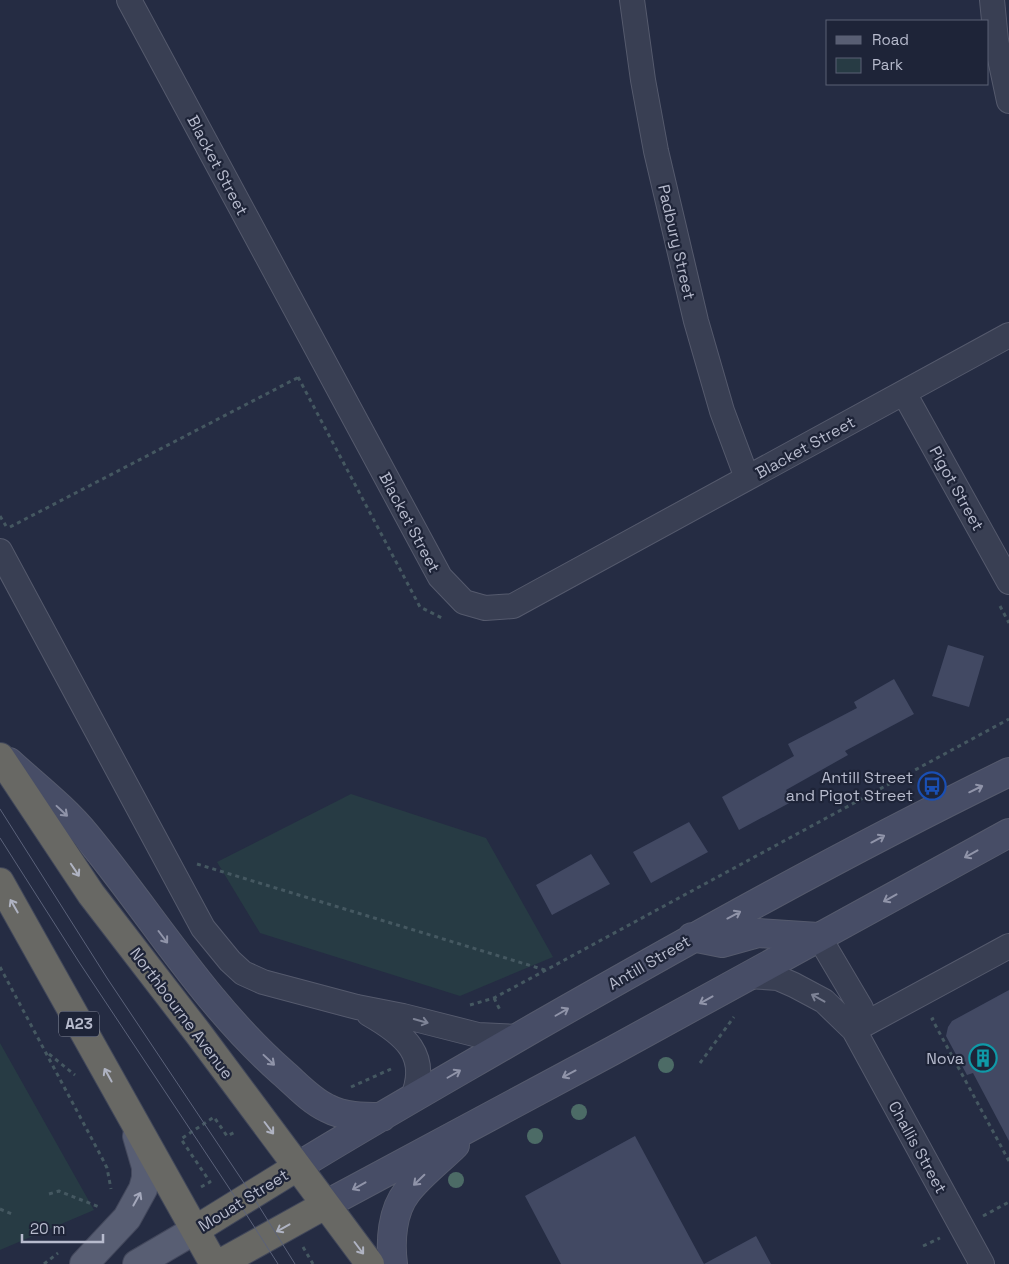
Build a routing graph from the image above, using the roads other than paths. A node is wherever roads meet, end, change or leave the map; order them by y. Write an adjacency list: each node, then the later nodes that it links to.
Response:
1 (128, 0): 7 (street, Blacket Street)
2 (632, 0): 7 (street, Padbury Street)
3 (992, 0): 4 (street)
4 (1009, 101)
5 (1009, 336): 6 (street, Blacket Street)
6 (904, 393): 7 (street, Blacket Street); 9 (street, Pigot Street)
7 (747, 478)
8 (0, 551): 18 (street)
9 (1009, 582)
10 (0, 755): 22 (main road, one-way to 22); 25 (highway, Northbourne Avenue, one-way to 25)
11 (1009, 772): 14 (main road, Antill Street, one-way to 11)
12 (1009, 833): 15 (main road, one-way to 15)
13 (0, 882): 23 (highway, A23, one-way to 13)
14 (692, 937): 15 (main road); 19 (main road, Antill Street, one-way to 14)
15 (818, 937): 17 (main road); 20 (street)
16 (1009, 946): 20 (street)
17 (748, 976): 20 (street, Challis Street, one-way to 17); 24 (main road, one-way to 24)
18 (357, 1007): 19 (street, one-way to 19); 21 (street)
19 (512, 1027): 21 (main road, Antill Street, one-way to 19)
20 (854, 1030): 34 (street, Challis Street)
21 (412, 1098): 22 (main road, Antill Street)
22 (382, 1117): 25 (main road, Antill Street)
23 (131, 1118): 27 (highway, A23); 28 (main road, one-way to 23)
24 (479, 1121): 26 (main road, one-way to 26); 33 (main road, one-way to 33)
25 (298, 1167): 26 (highway, Northbourne Avenue); 27 (highway, Mouat Street)
26 (326, 1205): 31 (highway, one-way to 31); 32 (highway, Northbourne Avenue, one-way to 32)
27 (195, 1230): 29 (main road, Mouat Street); 30 (highway, A23)
28 (84, 1264)
29 (137, 1264)
30 (214, 1264)
31 (219, 1264)
32 (370, 1264)
33 (393, 1264)
34 (982, 1264)

